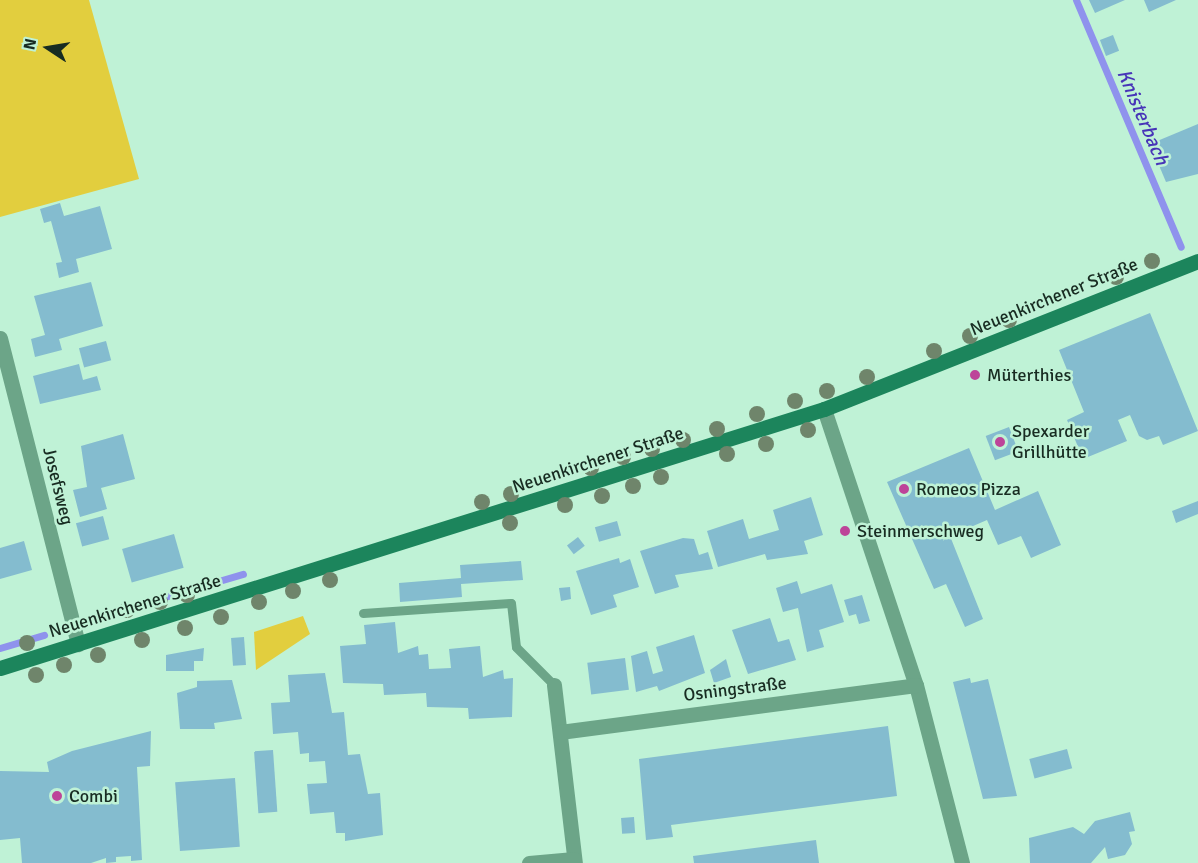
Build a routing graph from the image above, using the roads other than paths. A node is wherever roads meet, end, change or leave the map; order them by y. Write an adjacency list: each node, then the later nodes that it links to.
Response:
1 (1198, 261): 3 (main road, Neuenkirchener Straße)
2 (0, 338): 5 (street, Josefsweg)
3 (824, 409): 5 (main road, Neuenkirchener Straße); 8 (street)
4 (363, 613): 7 (lane)
5 (78, 644): 6 (main road, Neuenkirchener Straße)
6 (0, 668)
7 (554, 685): 9 (street)
8 (916, 685): 9 (street, Osningstraße); 12 (street)
9 (560, 732): 10 (street)
10 (575, 861): 11 (street)
11 (530, 863)
12 (962, 863)

